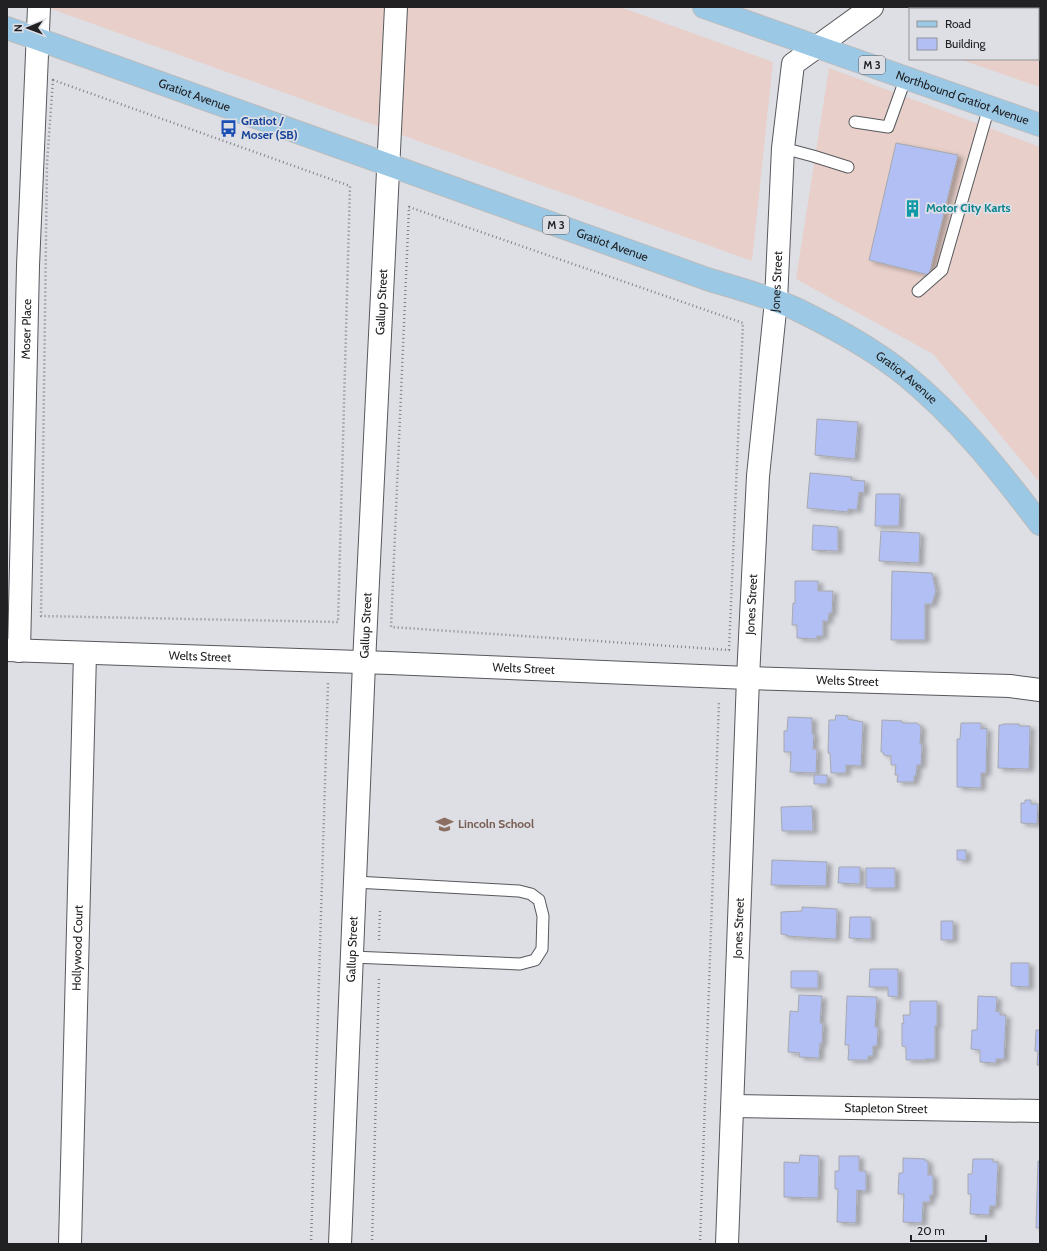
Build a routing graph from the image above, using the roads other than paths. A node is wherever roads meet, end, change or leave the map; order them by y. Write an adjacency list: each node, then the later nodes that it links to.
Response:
1 (39, 7): 6 (street, Moser Place)
2 (396, 7): 13 (street, Gallup Street)
3 (704, 7): 7 (main road, Northbound Gratiot Avenue / M 3)
4 (872, 7): 7 (street, Jones Street)
5 (7, 28): 6 (main road, Gratiot Avenue / M 3)
6 (38, 40): 13 (main road, Gratiot Avenue / M 3); 18 (street, Moser Place)
7 (817, 46): 8 (main road, Northbound Gratiot Avenue / M 3); 12 (street, Jones Street)
8 (906, 77): 9 (main road, Northbound Gratiot Avenue / M 3); 10 (lane)
9 (989, 107): 11 (main road, Northbound Gratiot Avenue / M 3); 15 (lane)
10 (855, 122)
11 (1040, 125)
12 (783, 148): 14 (lane); 16 (street, Jones Street)
13 (389, 165): 16 (main road, Gratiot Avenue / M 3); 20 (street, Gallup Street)
14 (848, 167)
15 (918, 291)
16 (776, 301): 17 (main road, Gratiot Avenue / M 3); 21 (street, Jones Street)
17 (1040, 524)
18 (13, 650): 19 (street, Welts Street)
19 (85, 653): 20 (street, Welts Street); 27 (street, Hollywood Court)
20 (364, 663): 21 (street, Welts Street); 23 (street, Gallup Street)
21 (748, 678): 22 (street, Welts Street); 25 (street, Jones Street)
22 (1040, 690)
23 (355, 882): 24 (street, Gallup Street); 24 (lane)
24 (352, 957): 28 (street, Gallup Street)
25 (733, 1106): 26 (street, Stapleton Street); 29 (street, Jones Street)
26 (1040, 1111)
27 (70, 1244)
28 (340, 1244)
29 (727, 1244)

